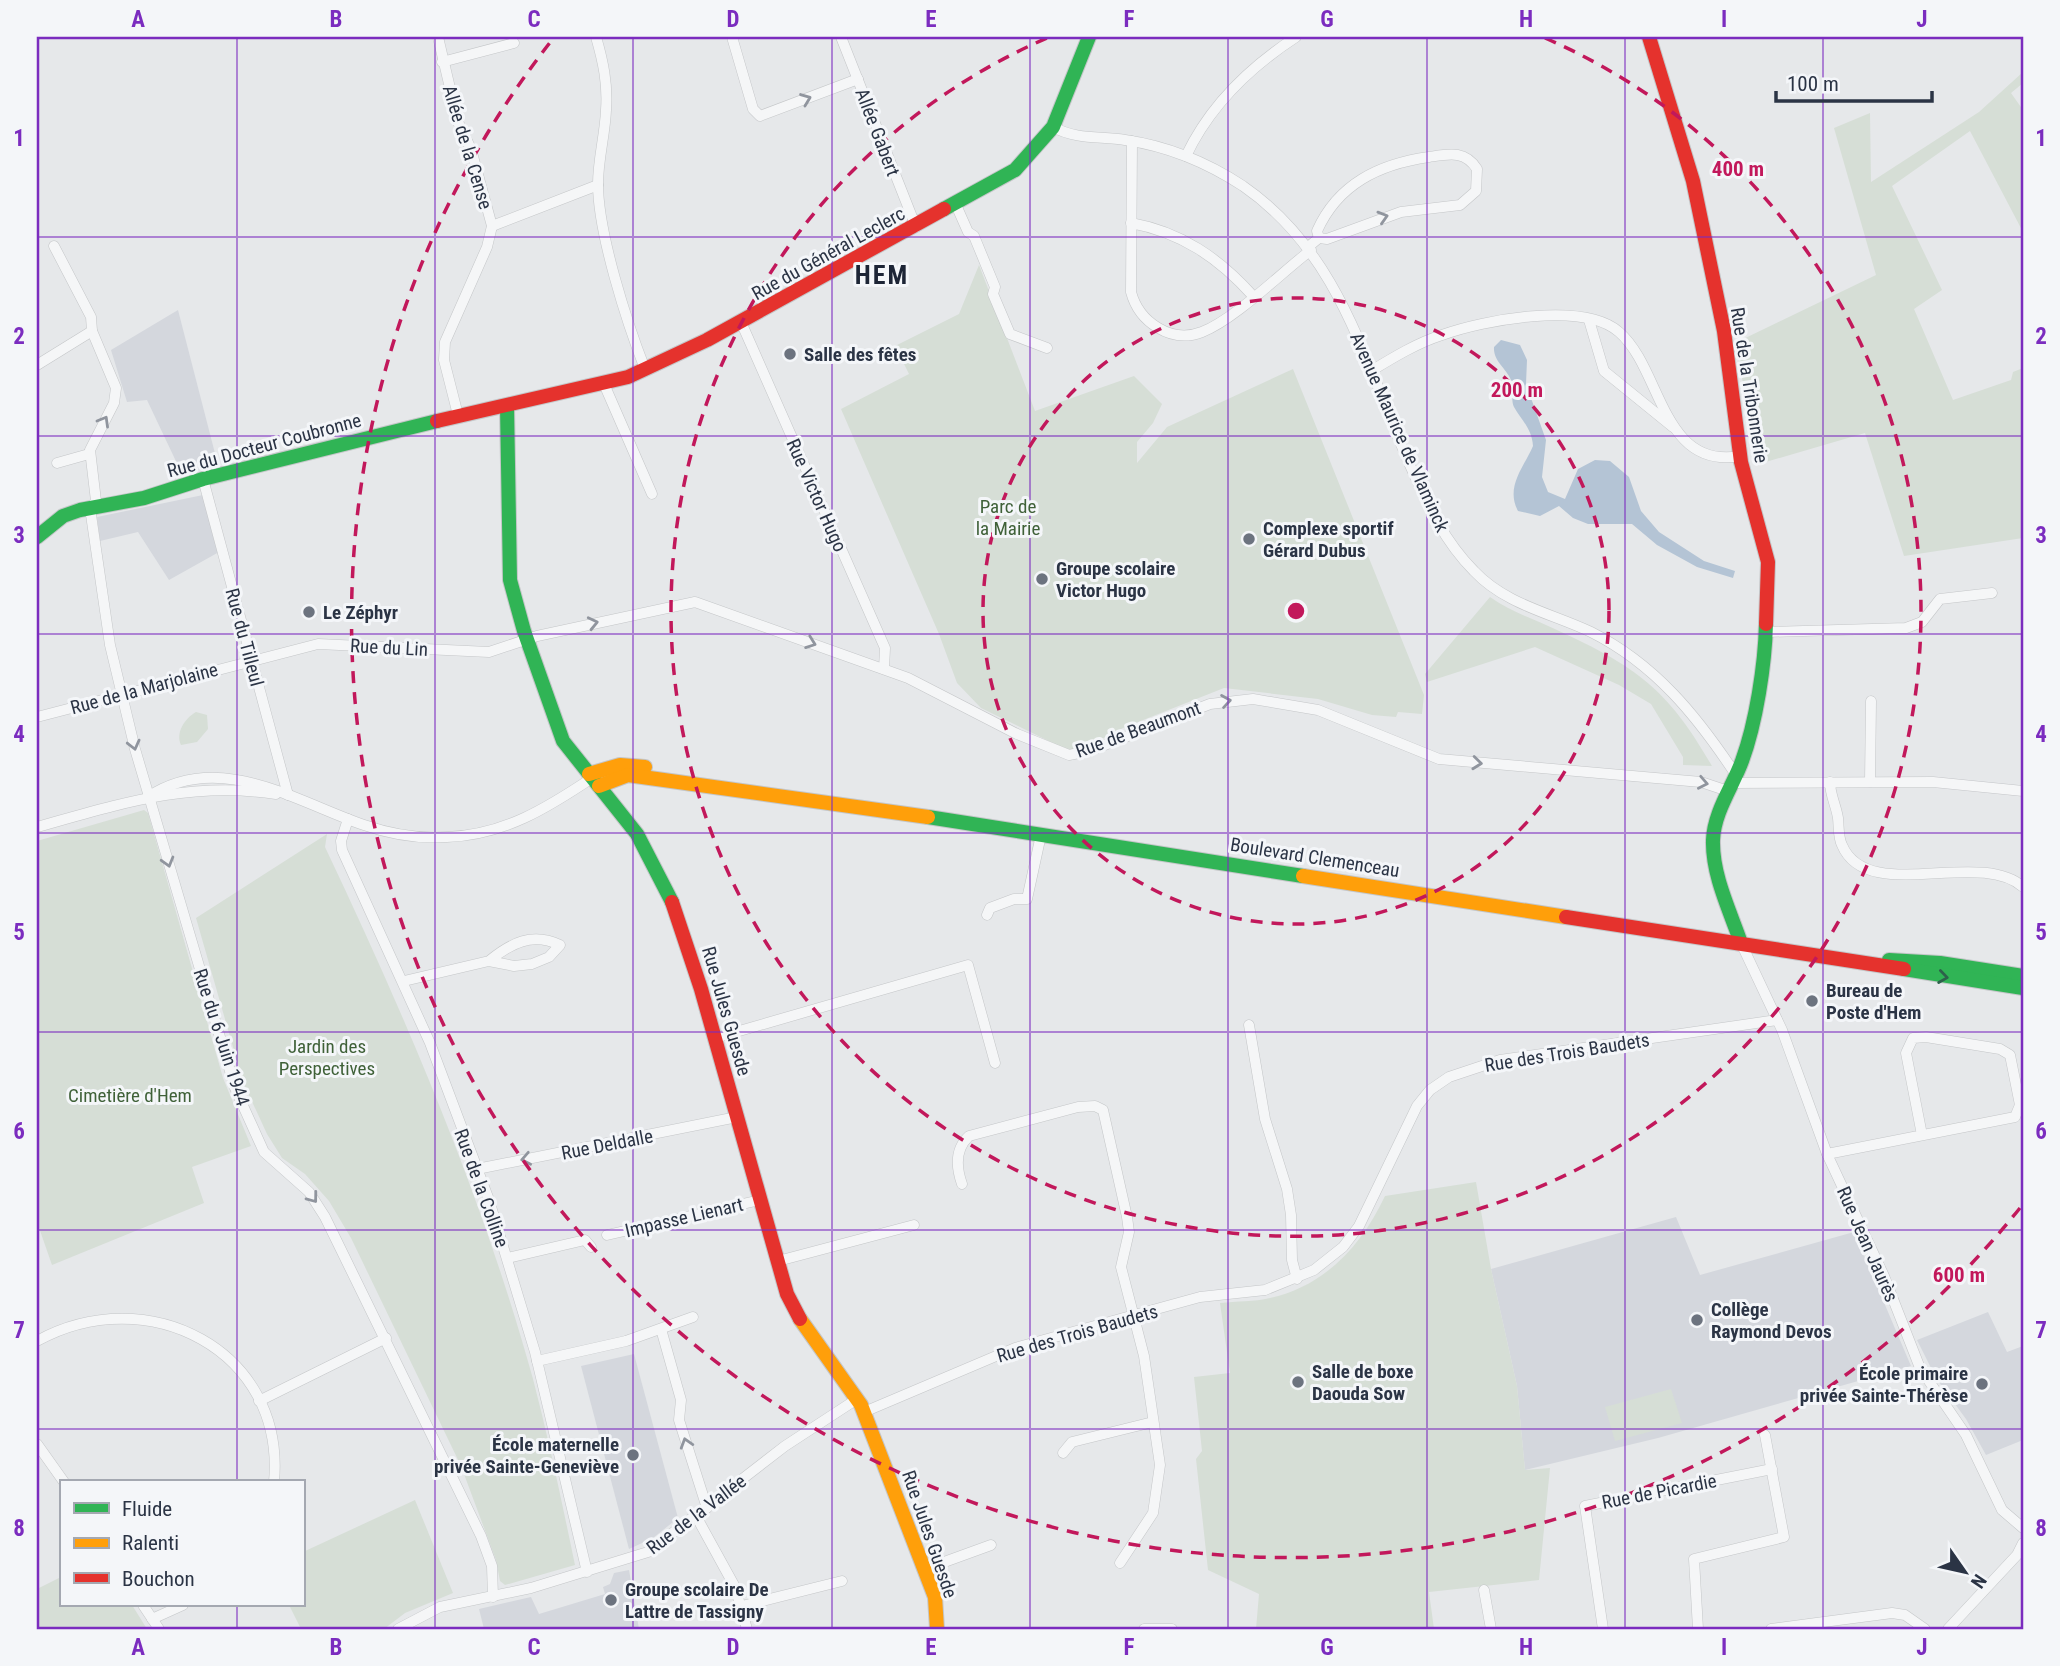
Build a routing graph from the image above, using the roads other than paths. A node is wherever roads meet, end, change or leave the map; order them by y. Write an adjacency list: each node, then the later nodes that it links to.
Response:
1 (438, 37): 9 (street, Allée de la Cense)
2 (596, 37): 14 (street)
3 (732, 37): 10 (street, one-way to 10)
4 (841, 37): 10 (street, Allée Gabert)
5 (1089, 37): 11 (street, Rue du Général Leclerc)
6 (1296, 37): 13 (street)
7 (1649, 37): 35 (street, Rue de la Tribonnerie)
8 (514, 43): 9 (street)
9 (442, 62): 17 (street, Allée de la Cense)
10 (858, 79): 18 (street, Allée Gabert)
11 (1054, 127): 12 (street, Avenue Maurice de Vlaminck); 15 (street, Rue du Général Leclerc)
12 (1132, 141): 13 (street, Avenue Maurice de Vlaminck); 16 (street)
13 (1186, 156): 21 (street, Avenue Maurice de Vlaminck)
14 (598, 185): 17 (street); 28 (street)
15 (956, 205): 18 (street, Rue du Général Leclerc); 26 (street)
16 (1131, 223): 22 (street); 22 (street)
17 (492, 226): 32 (street, Allée de la Cense)
18 (916, 227): 24 (street, Rue du Général Leclerc)
19 (1319, 238): 19 (street, one-way to 19); 21 (street)
20 (54, 246): 25 (street)
21 (1309, 249): 22 (street); 29 (street, Avenue Maurice de Vlaminck)
22 (1253, 296)
23 (1589, 320): 29 (street); 33 (street); 33 (street)
24 (741, 322): 28 (street, Rue du Général Leclerc); 45 (street, Rue Victor Hugo)
25 (92, 331): 27 (street); 34 (street, one-way to 25)
26 (1047, 348)
27 (37, 365)
28 (645, 369): 30 (street, Rue du Général Leclerc)
29 (1371, 371): 50 (street, Avenue Maurice de Vlaminck)
30 (604, 384): 31 (street, Rue du Général Leclerc); 38 (street)
31 (508, 406): 32 (street, Rue du Docteur Coubronne); 43 (street, Rue Jules Guesde)
32 (458, 415): 37 (street, Rue du Docteur Coubronne)
33 (1675, 429): 35 (street)
34 (89, 454): 36 (street); 39 (street, Rue du 6 Juin 1944)
35 (1740, 456): 42 (street, Rue de la Tribonnerie)
36 (57, 463)
37 (203, 479): 39 (street, Rue du Docteur Coubronne); 44 (street, Rue du Tilleul)
38 (652, 494)
39 (90, 508): 40 (street, Rue du Docteur Coubronne); 46 (street, Rue du 6 Juin 1944)
40 (37, 537)
41 (1992, 593): 42 (street)
42 (1766, 632): 50 (street, Rue de la Tribonnerie)
43 (527, 639): 44 (street, Rue du Lin); 45 (street, Rue de Beaumont, one-way to 45); 49 (street, Rue Jules Guesde)
44 (251, 661): 46 (street, Rue de la Marjolaine); 54 (street, Rue du Tilleul)
45 (884, 669): 50 (street, Rue de Beaumont, one-way to 50)
46 (121, 693): 48 (street, Rue de la Marjolaine); 55 (street, Rue du 6 Juin 1944, one-way to 55)
47 (1871, 701): 52 (street)
48 (37, 717)
49 (593, 779): 56 (street); 58 (street, Boulevard Clemenceau); 69 (street, Rue Jules Guesde)
50 (1734, 779): 51 (street, Rue de Beaumont); 61 (street, Rue de la Tribonnerie)
51 (1830, 782): 52 (street, Rue de Beaumont); 59 (street)
52 (1870, 782): 53 (street, Rue de Beaumont)
53 (2023, 791)
54 (288, 796): 55 (street); 56 (street)
55 (148, 797): 57 (street); 86 (street, Rue du 6 Juin 1944, one-way to 86)
56 (348, 819): 65 (street, Rue de la Colline)
57 (37, 827)
58 (1041, 835): 60 (street); 61 (street, Boulevard Clemenceau)
59 (2023, 887)
60 (987, 915)
61 (1741, 943): 62 (street, Boulevard Clemenceau); 67 (street, Rue Jean Jaurès)
62 (1852, 960): 64 (street, Boulevard Clemenceau); 66 (street, Boulevard Clemenceau, one-way to 66)
63 (489, 961): 63 (street); 65 (street)
64 (2023, 975)
65 (404, 981): 74 (street, Rue de la Colline)
66 (2023, 988)
67 (1777, 1020): 73 (street, Rue Jean Jaurès); 82 (street, Rue des Trois Baudets)
68 (1249, 1025): 82 (street)
69 (715, 1038): 70 (street); 71 (street, Rue Jules Guesde)
70 (995, 1063)
71 (737, 1117): 74 (street, Rue Deldalle, one-way to 74); 76 (street, Rue Jules Guesde)
72 (1922, 1135): 72 (street); 73 (street)
73 (1827, 1154): 100 (street, Rue Jean Jaurès)
74 (477, 1169): 80 (street, Rue de la Colline)
75 (962, 1184): 83 (street)
76 (760, 1200): 78 (street, Impasse Lienart); 81 (street, Rue Jules Guesde)
77 (914, 1225): 81 (street)
78 (607, 1235)
79 (591, 1247): 80 (street)
80 (508, 1258): 88 (street, Rue de la Colline)
81 (778, 1261): 90 (street, Rue Jules Guesde)
82 (1297, 1279): 83 (street, Rue des Trois Baudets)
83 (1133, 1315): 90 (street, Rue des Trois Baudets); 91 (street)
84 (693, 1317): 85 (street)
85 (661, 1329): 88 (street); 98 (street, one-way to 85)
86 (386, 1338): 89 (street); 108 (street, Rue du 6 Juin 1944)
87 (37, 1341): 89 (street)
88 (537, 1361): 105 (street, Rue de la Colline)
89 (259, 1401): 97 (street)
90 (861, 1405): 98 (street, Rue de la Vallée); 104 (street, Rue Jules Guesde)
91 (1153, 1422): 94 (street); 103 (street)
92 (1765, 1435): 95 (street)
93 (37, 1444): 96 (street)
94 (1063, 1453)
95 (1772, 1469): 120 (street, Rue de Picardie); 121 (street)
96 (63, 1480)
97 (274, 1480)
98 (707, 1508): 99 (street, Rue de la Vallée)
99 (696, 1516): 105 (street, Rue de la Vallée); 111 (street)
100 (2023, 1528)
101 (2023, 1544): 124 (street)
102 (991, 1545): 104 (street)
103 (1120, 1563)
104 (925, 1569): 116 (street, Rue Jules Guesde)
105 (587, 1572): 108 (street, Rue de la Vallée)
106 (842, 1581): 111 (street)
107 (1484, 1590): 119 (street)
108 (493, 1597): 114 (street, Rue de la Vallée)
109 (144, 1606): 112 (street)
110 (181, 1606): 112 (street)
111 (742, 1606): 115 (street)
112 (152, 1619): 113 (street)
113 (159, 1629)
114 (398, 1629)
115 (747, 1629)
116 (937, 1629)
117 (1144, 1629): 118 (street)
118 (1172, 1629)
119 (1491, 1629)
120 (1603, 1629)
121 (1698, 1629)
122 (1770, 1629): 123 (street)
123 (1925, 1629)
124 (1948, 1629)

